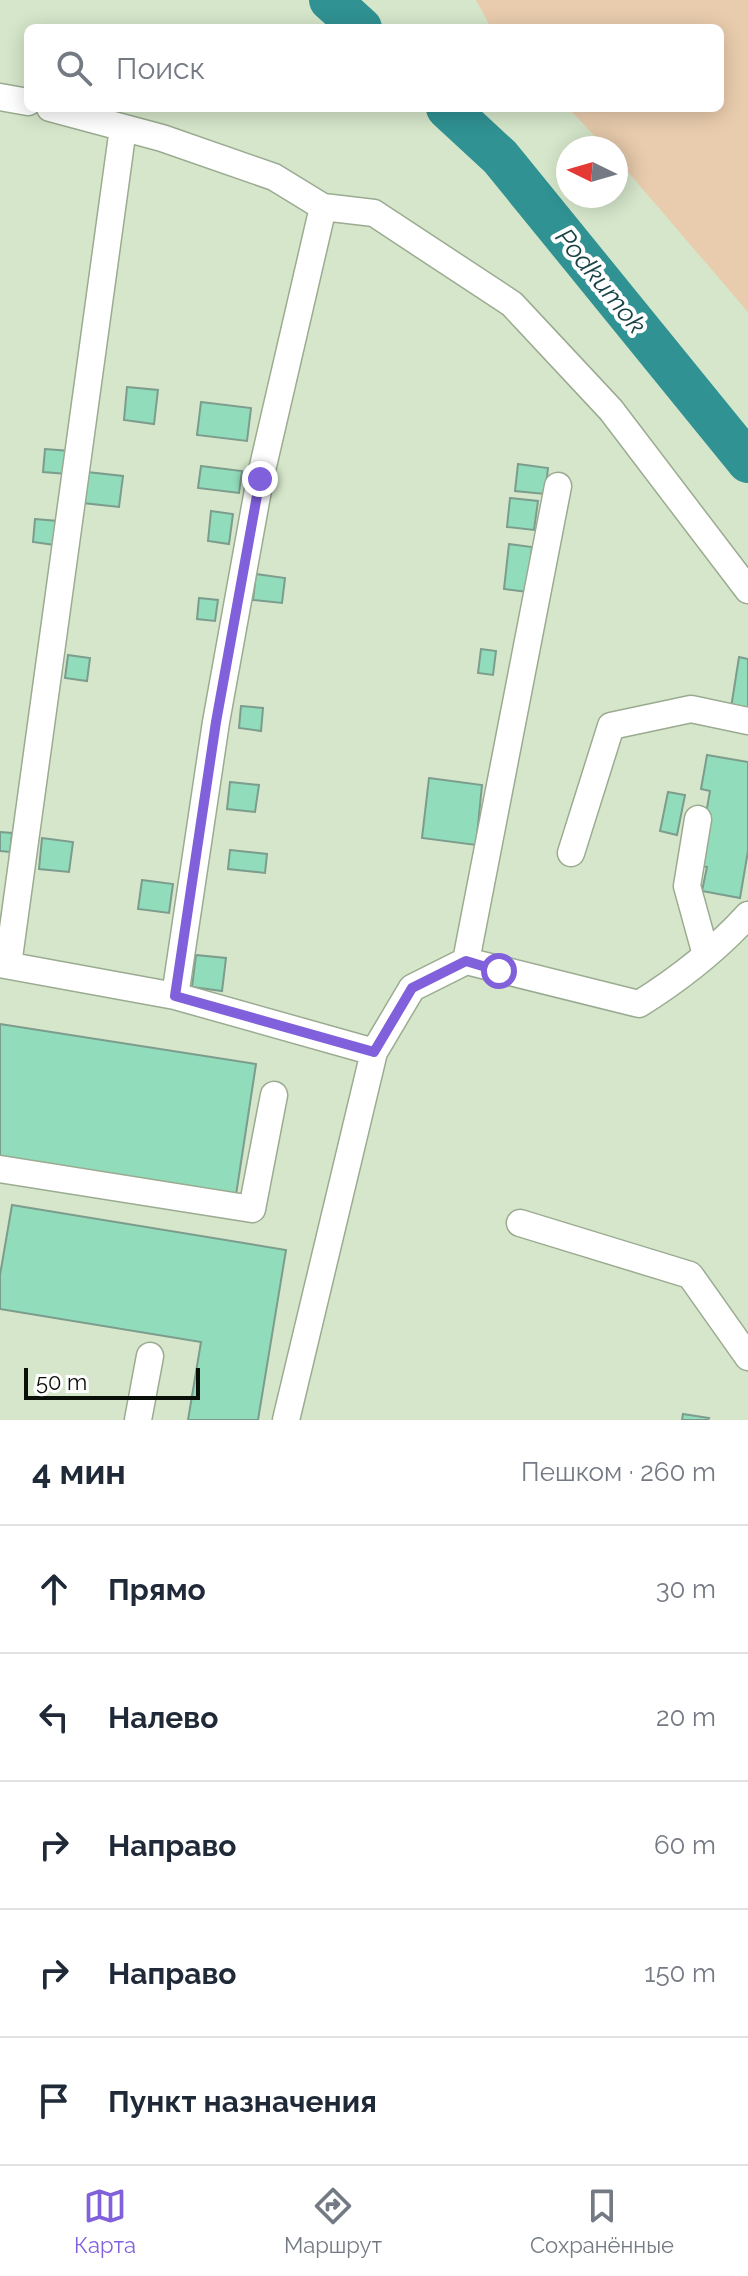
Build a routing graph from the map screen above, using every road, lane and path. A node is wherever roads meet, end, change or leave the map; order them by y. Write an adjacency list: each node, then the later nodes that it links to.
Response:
1 (0, 97): 2 (street)
2 (24, 101)
3 (65, 112): 4 (street)
4 (123, 128): 5 (street); 14 (street)
5 (323, 207): 7 (street); 15 (street)
6 (558, 486): 13 (street)
7 (748, 590)
8 (748, 721): 10 (street)
9 (698, 819): 12 (street)
10 (571, 853)
11 (748, 915): 12 (street)
12 (706, 955): 13 (street)
13 (466, 961): 16 (street)
14 (4, 965): 15 (street)
15 (175, 996): 16 (street)
16 (374, 1052): 23 (street)
17 (274, 1095): 18 (street)
18 (0, 1169)
19 (520, 1223): 21 (street)
20 (150, 1356): 22 (street)
21 (748, 1357)
22 (138, 1420)
23 (286, 1420)

